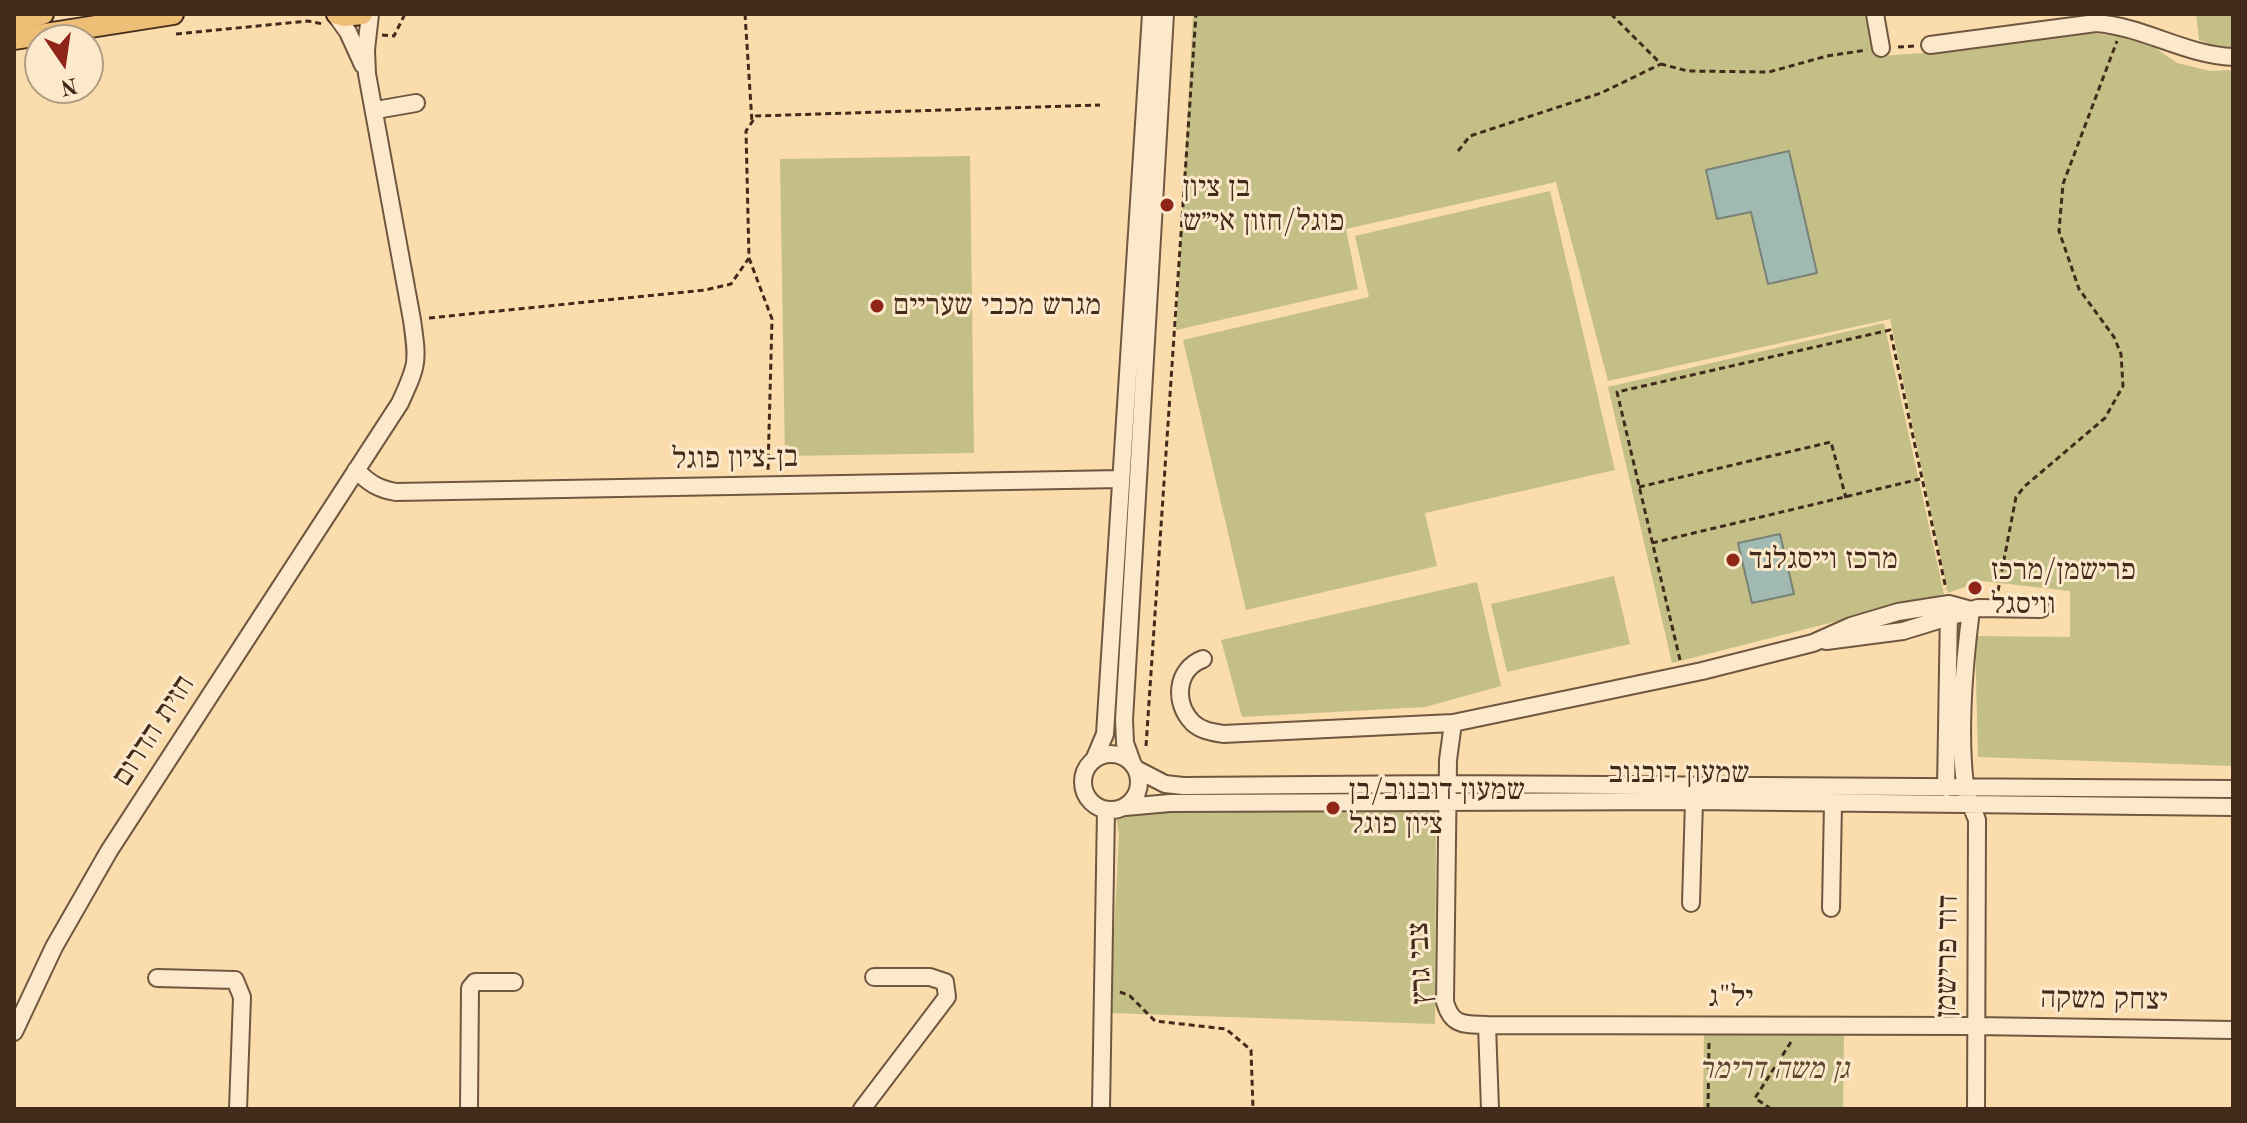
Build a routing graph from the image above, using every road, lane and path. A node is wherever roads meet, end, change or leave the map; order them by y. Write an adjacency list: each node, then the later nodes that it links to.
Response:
1 (43, 14): 12 (main road)
2 (173, 14): 15 (main road)
3 (362, 14): 11 (main road)
4 (370, 14): 20 (street)
5 (745, 14): 24 (path)
6 (1151, 14): 29 (street)
7 (1165, 14): 44 (street)
8 (1196, 14): 42 (path)
9 (1611, 14): 19 (path)
10 (1875, 14): 17 (street)
11 (333, 17): 14 (path); 20 (street)
12 (14, 19)
13 (2121, 20): 16 (street); 18 (street); 35 (path)
14 (169, 35)
15 (14, 39)
16 (1930, 45): 17 (path)
17 (1881, 48): 19 (path)
18 (2233, 57)
19 (1661, 64): 25 (path)
20 (367, 74): 23 (street, חזית הדרום)
21 (416, 103): 23 (street)
22 (1100, 105): 24 (path)
23 (376, 110): 27 (street, חזית הדרום)
24 (752, 123): 26 (path)
25 (1458, 151)
26 (749, 258): 27 (path); 31 (path)
27 (412, 320): 28 (street, חזית הדרום)
28 (356, 470): 31 (street, בן-ציון פוגל); 62 (street, חזית הדרום)
29 (1121, 479): 31 (street, בן-ציון פוגל); 43 (street)
30 (1922, 479): 32 (path); 33 (path); 38 (path)
31 (768, 486)
32 (1639, 487): 33 (path); 34 (path)
33 (1846, 498): 34 (path)
34 (1652, 543): 40 (path)
35 (1996, 607): 36 (street); 37 (street)
36 (2041, 609)
37 (1971, 610): 38 (street); 46 (street, דוד פרישמן)
38 (1948, 612): 40 (street); 47 (street)
39 (1203, 659): 41 (street)
40 (1684, 675): 41 (street)
41 (1453, 723): 45 (street, צבי גרץ)
42 (1146, 746)
43 (1094, 760): 44 (street); 55 (street)
44 (1134, 767): 45 (street, שמעון דובנוב); 53 (street)
45 (1448, 784): 47 (street, שמעון דובנוב); 50 (street, צבי גרץ)
46 (1965, 787): 47 (street, שמעון דובנוב); 48 (street, שמעון דובנוב); 52 (street, דוד פרישמן)
47 (1946, 788): 52 (street)
48 (2233, 789)
49 (1694, 801): 50 (street, שמעון דובנוב); 51 (street, שמעון דובנוב); 56 (street)
50 (1447, 802): 53 (street, שמעון דובנוב); 64 (street, צבי גרץ)
51 (1833, 803): 52 (street, שמעון דובנוב); 57 (street)
52 (1972, 805): 54 (street, שמעון דובנוב); 67 (street, דוד פרישמן)
53 (1125, 807): 55 (street)
54 (2233, 807)
55 (1106, 810): 61 (street)
56 (1691, 903)
57 (1831, 908)
58 (874, 977): 72 (street)
59 (157, 978): 70 (street)
60 (514, 982): 71 (street)
61 (1102, 985): 73 (street); 74 (path)
62 (33, 990): 63 (street); 69 (street, חזית הדרום)
63 (14, 991)
64 (1487, 1025): 65 (street, יל"ג); 75 (street)
65 (1709, 1026): 66 (street, יל"ג); 76 (path)
66 (1801, 1026): 67 (street, יל"ג); 77 (path)
67 (1975, 1026): 68 (street, יצחק משקה); 78 (street, דוד פרישמן)
68 (2233, 1030)
69 (14, 1032)
70 (238, 1109)
71 (469, 1109)
72 (862, 1109)
73 (1101, 1109)
74 (1253, 1109)
75 (1490, 1109)
76 (1708, 1109)
77 (1771, 1109)
78 (1976, 1109)

